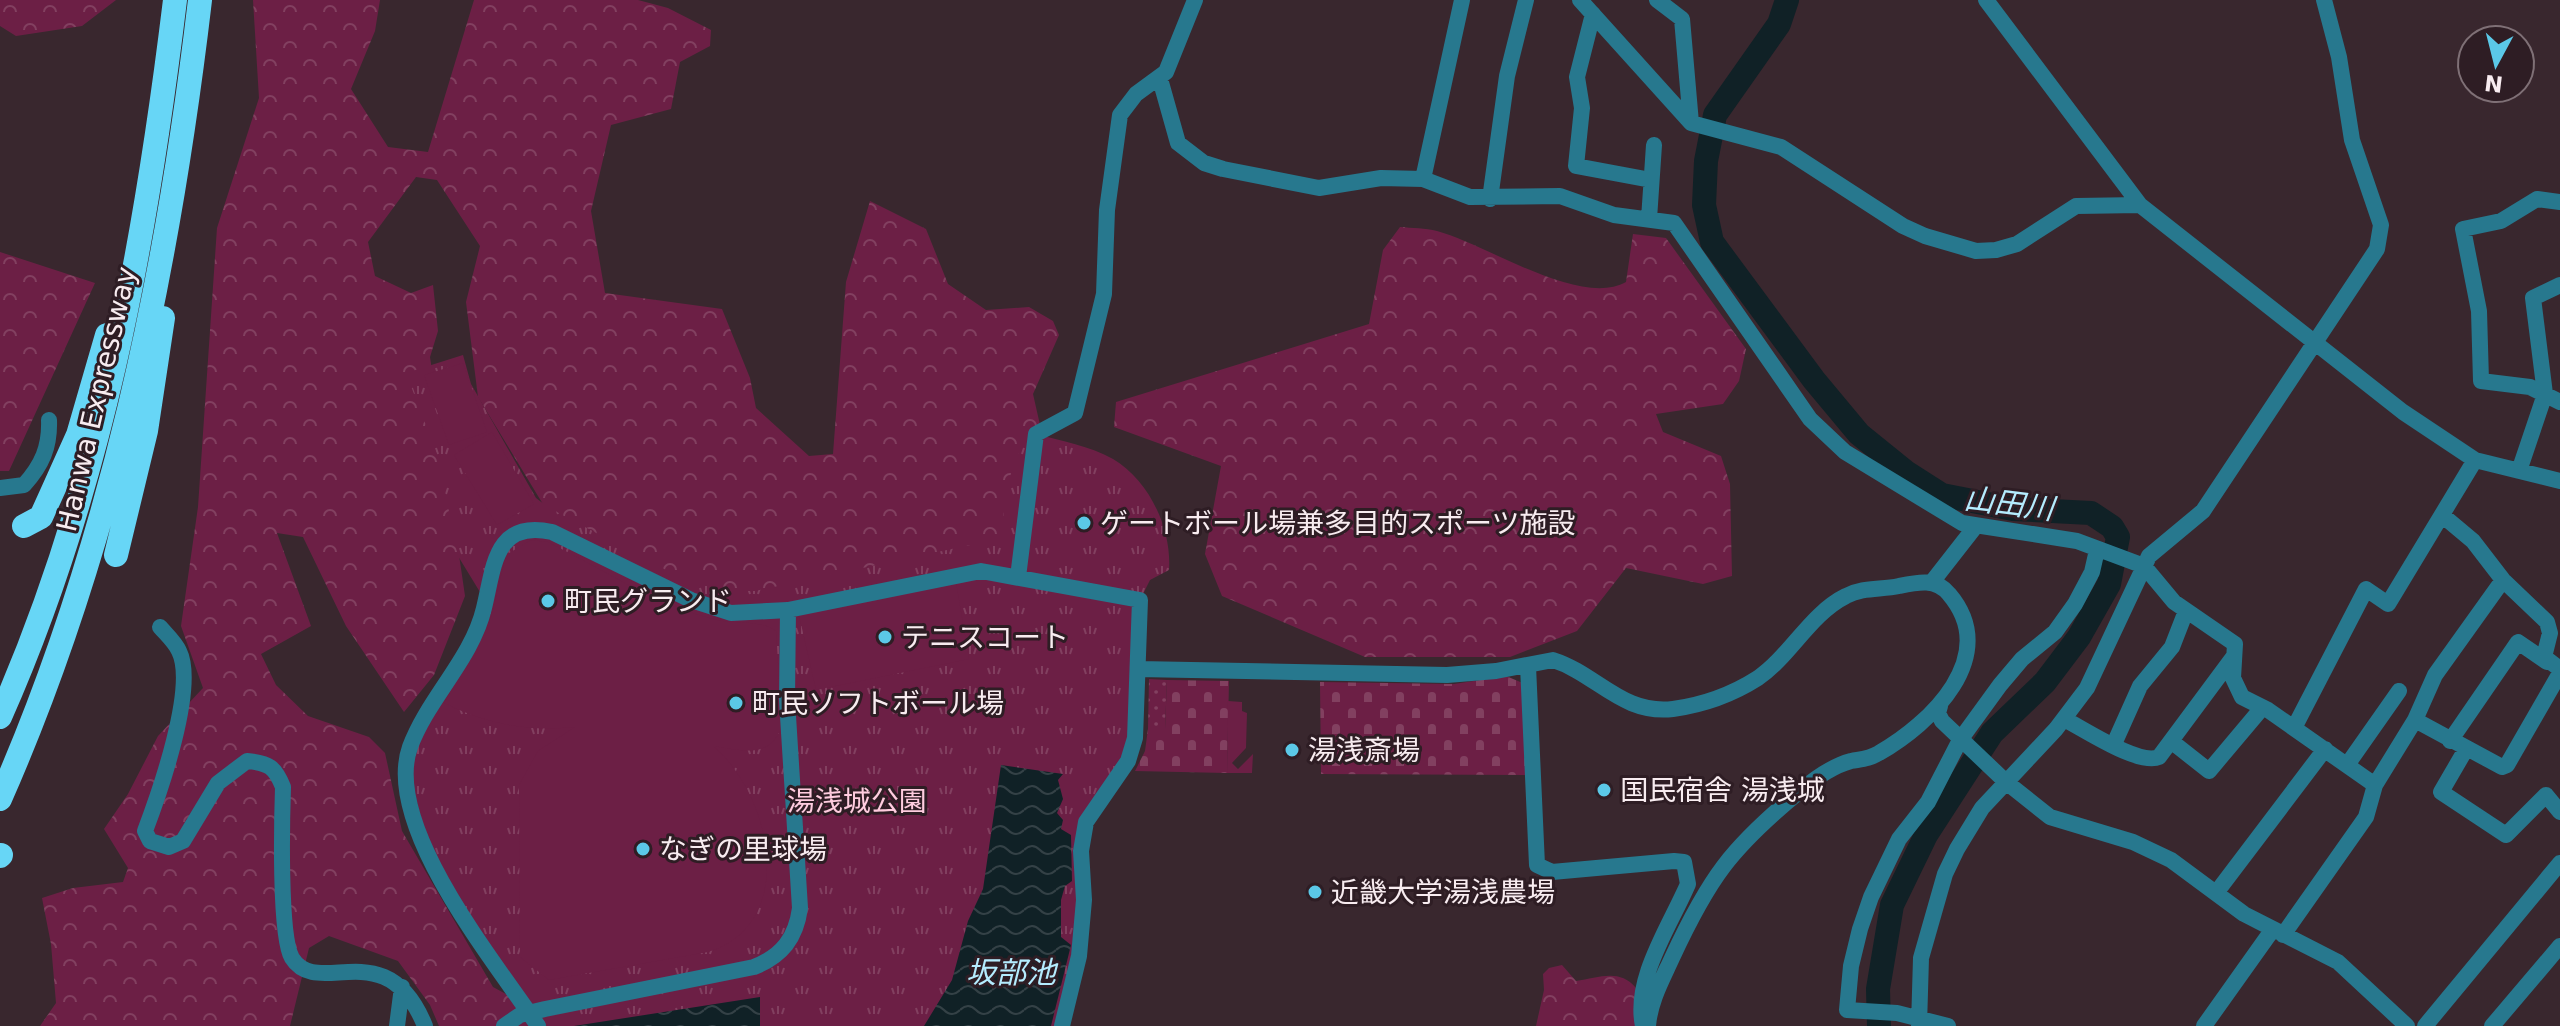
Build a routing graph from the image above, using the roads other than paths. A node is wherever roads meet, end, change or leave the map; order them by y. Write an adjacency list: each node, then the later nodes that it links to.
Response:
1 (200, 0): 14 (highway, Hanwa Expressway)
2 (1195, 0): 11 (street)
3 (1462, 0): 16 (street)
4 (1526, 0): 18 (street)
5 (1580, 0): 10 (street)
6 (1657, 0): 13 (street)
7 (1986, 0): 20 (street)
8 (2324, 0): 23 (street)
9 (174, 10): 12 (highway, Hanwa Expressway)
10 (1593, 14): 13 (street); 17 (street)
11 (1160, 79): 16 (street); 36 (street)
12 (160, 112): 31 (highway); 49 (highway, Hanwa Expressway)
13 (1694, 124): 20 (street)
14 (179, 144): 34 (highway); 62 (highway, Hanwa Expressway)
15 (1654, 145): 17 (street)
16 (1423, 179): 18 (street)
17 (1651, 180): 21 (street)
18 (1490, 199): 21 (street)
19 (2560, 202): 24 (street)
20 (2140, 205): 23 (street)
21 (1649, 219): 32 (street)
22 (2560, 285): 24 (street)
23 (2315, 340): 26 (street); 35 (street)
24 (2552, 398): 27 (street)
25 (49, 420): 29 (street)
26 (2475, 460): 27 (street); 30 (street)
27 (2519, 471): 28 (street)
28 (2560, 481)
29 (0, 488)
30 (2442, 515): 37 (street); 52 (street)
31 (24, 526)
32 (1975, 527): 33 (street); 38 (street)
33 (2100, 551): 35 (street); 55 (street)
34 (116, 555)
35 (2140, 564): 40 (street); 50 (street)
36 (1018, 577): 39 (street); 45 (street)
37 (2503, 580): 44 (street); 51 (street)
38 (1932, 582): 43 (street); 47 (street)
39 (788, 610): 69 (street); 69 (street)
40 (2186, 611): 42 (street); 56 (street)
41 (160, 627): 68 (street)
42 (2235, 655): 48 (street); 53 (street)
43 (1528, 666): 45 (street); 75 (street)
44 (2556, 668): 54 (street); 58 (street)
45 (1138, 669): 74 (street)
46 (2399, 691): 59 (street)
47 (1940, 706): 55 (street); 75 (street)
48 (2262, 708): 52 (street); 53 (street)
49 (0, 717)
50 (2064, 719): 56 (street); 60 (street)
51 (2415, 720): 54 (street); 61 (street)
52 (2294, 728): 57 (street)
53 (2171, 741): 56 (street)
54 (2450, 741): 58 (street)
55 (1963, 742): 60 (street); 70 (street)
56 (2114, 744)
57 (2325, 749): 59 (street); 65 (street)
58 (2466, 749): 63 (street)
59 (2347, 765): 61 (street)
60 (2002, 777): 65 (street); 70 (street)
61 (2375, 785): 66 (street)
62 (0, 799)
63 (2560, 812)
64 (2560, 863): 79 (street)
65 (2216, 893): 66 (street)
66 (2278, 932): 77 (street); 78 (street)
67 (2560, 946): 80 (street)
68 (402, 987): 71 (street); 72 (street)
69 (534, 1020): 73 (street)
70 (1920, 1022): 76 (street)
71 (397, 1026)
72 (425, 1026)
73 (504, 1026)
74 (1062, 1026)
75 (1646, 1026)
76 (1948, 1026)
77 (2204, 1026)
78 (2407, 1026)
79 (2425, 1026)
80 (2492, 1026)

